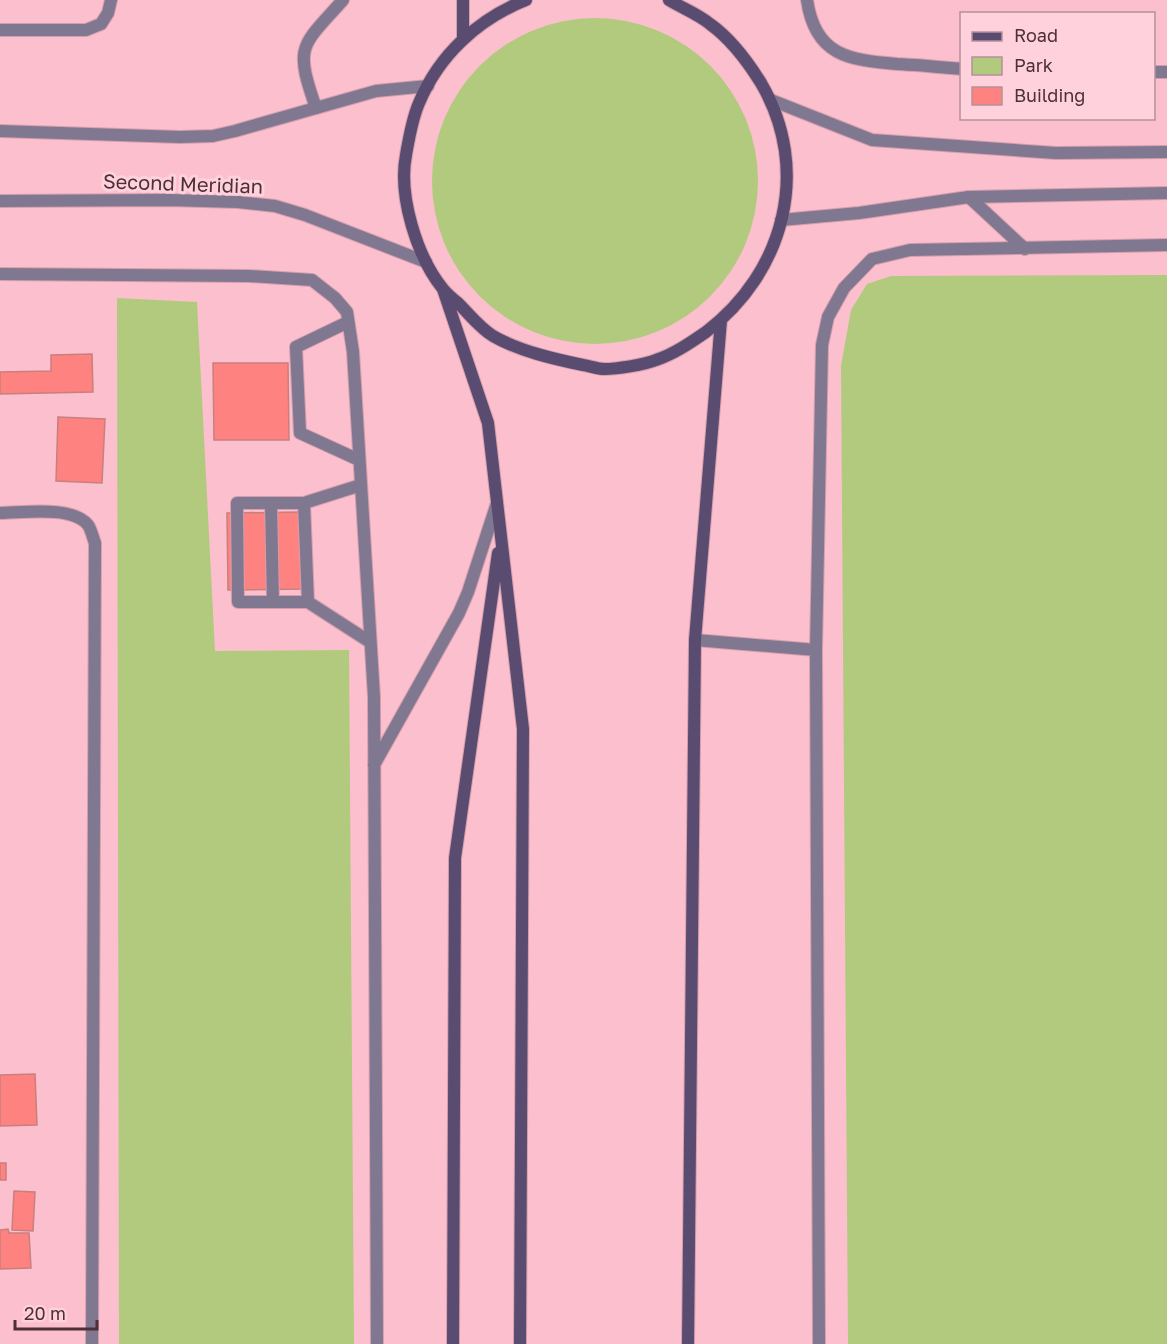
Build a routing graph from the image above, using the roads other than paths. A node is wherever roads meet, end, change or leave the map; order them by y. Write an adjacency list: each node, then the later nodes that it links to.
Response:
1 (111, 0): 7 (street)
2 (343, 0): 12 (street)
3 (463, 0): 8 (main road)
4 (526, 0): 8 (main road)
5 (669, 0): 11 (main road)
6 (807, 0): 9 (street)
7 (0, 30)
8 (463, 38): 10 (main road)
9 (960, 69)
10 (428, 86): 12 (street); 21 (main road)
11 (771, 100): 14 (street); 18 (main road)
12 (316, 108): 13 (street)
13 (0, 131)
14 (1167, 152)
15 (1167, 193): 16 (street)
16 (969, 197): 18 (street); 20 (street)
17 (0, 201): 21 (street, Second Meridian)
18 (781, 220): 24 (main road)
19 (1167, 245): 20 (street)
20 (1025, 249): 37 (street)
21 (426, 262): 23 (main road)
22 (0, 274): 25 (street)
23 (443, 289): 24 (main road); 30 (main road)
24 (721, 320): 35 (main road)
25 (348, 322): 26 (street); 26 (street)
26 (359, 460): 27 (street)
27 (361, 485): 28 (street); 36 (street)
28 (304, 502): 29 (street); 34 (street)
29 (271, 503): 33 (street); 33 (street)
30 (497, 503): 32 (main road); 38 (street)
31 (0, 513): 39 (street)
32 (501, 536): 41 (main road); 42 (main road)
33 (273, 602): 34 (street)
34 (308, 602): 36 (street)
35 (695, 640): 37 (street); 43 (main road)
36 (370, 642): 38 (street)
37 (816, 650): 44 (street)
38 (374, 766): 40 (street)
39 (92, 1344)
40 (377, 1344)
41 (453, 1344)
42 (520, 1344)
43 (688, 1344)
44 (819, 1344)

